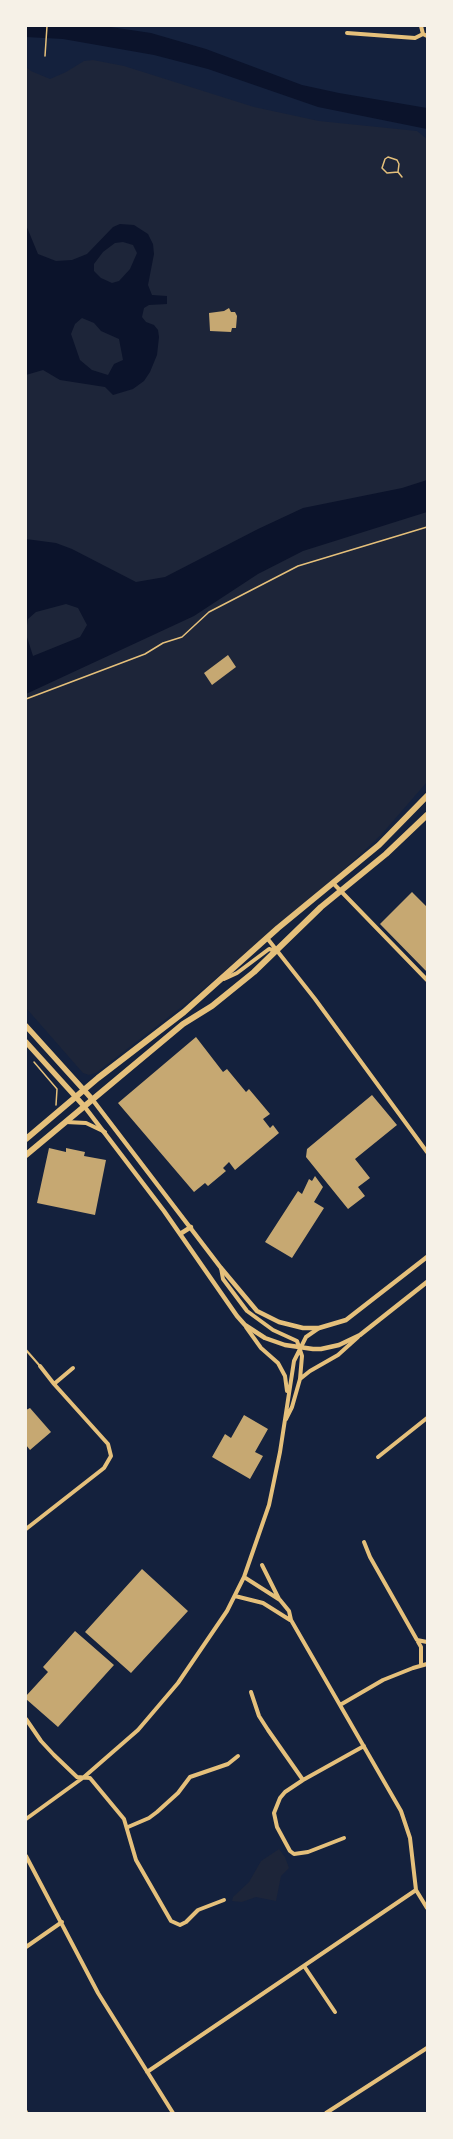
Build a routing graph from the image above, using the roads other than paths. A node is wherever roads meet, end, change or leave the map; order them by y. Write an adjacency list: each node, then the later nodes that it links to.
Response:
1 (421, 26): 3 (street)
2 (347, 33): 3 (street)
3 (425, 35)
4 (427, 796): 6 (main road)
5 (427, 815): 7 (main road)
6 (333, 883): 7 (street); 8 (main road)
7 (340, 890): 9 (main road); 10 (street)
8 (267, 938): 9 (street); 11 (main road)
9 (276, 951): 11 (street); 16 (main road); 21 (street)
10 (427, 980)
11 (214, 984): 14 (main road)
12 (26, 1026): 14 (main road)
13 (26, 1042): 15 (main road)
14 (84, 1090): 15 (main road); 16 (main road)
15 (75, 1098): 17 (main road); 20 (main road)
16 (92, 1099): 17 (main road); 23 (street)
17 (84, 1106): 18 (main road); 19 (street)
18 (66, 1122): 19 (street); 22 (main road)
19 (105, 1132): 24 (street)
20 (26, 1139)
21 (427, 1152)
22 (26, 1155)
23 (191, 1227): 24 (street); 26 (street)
24 (180, 1234): 28 (street)
25 (427, 1257): 29 (street)
26 (221, 1268): 29 (street); 31 (street)
27 (427, 1282): 30 (street)
28 (245, 1325): 31 (street); 37 (street)
29 (319, 1328): 31 (street)
30 (360, 1335): 31 (street); 35 (street)
31 (300, 1347): 35 (street); 37 (street)
32 (26, 1350): 33 (lane)
33 (40, 1366): 36 (street)
34 (73, 1368): 36 (street)
35 (300, 1379): 39 (street)
36 (54, 1384): 41 (street)
37 (287, 1396): 39 (street)
38 (427, 1418): 40 (street)
39 (284, 1422): 44 (street)
40 (378, 1458)
41 (26, 1529)
42 (364, 1542): 48 (street)
43 (262, 1565): 46 (street)
44 (244, 1577): 45 (street); 46 (street)
45 (235, 1596): 47 (street); 57 (street)
46 (280, 1600): 47 (street)
47 (291, 1620): 53 (street)
48 (417, 1640): 49 (street); 51 (street)
49 (427, 1642)
50 (427, 1664): 51 (street)
51 (422, 1665): 53 (street)
52 (251, 1692): 58 (street)
53 (340, 1705): 55 (street)
54 (26, 1719): 57 (street)
55 (364, 1746): 58 (street); 63 (street)
56 (238, 1756): 60 (street)
57 (84, 1777): 59 (street); 60 (street)
58 (303, 1780): 61 (street)
59 (26, 1819)
60 (128, 1827): 64 (street)
61 (344, 1838)
62 (26, 1856): 66 (street)
63 (416, 1890): 65 (street); 68 (street)
64 (224, 1900)
65 (427, 1908)
66 (62, 1922): 67 (street); 71 (street)
67 (26, 1947)
68 (304, 1966): 69 (street); 71 (street)
69 (336, 2012)
70 (427, 2048): 73 (street)
71 (147, 2072): 72 (street)
72 (173, 2113)
73 (326, 2113)

